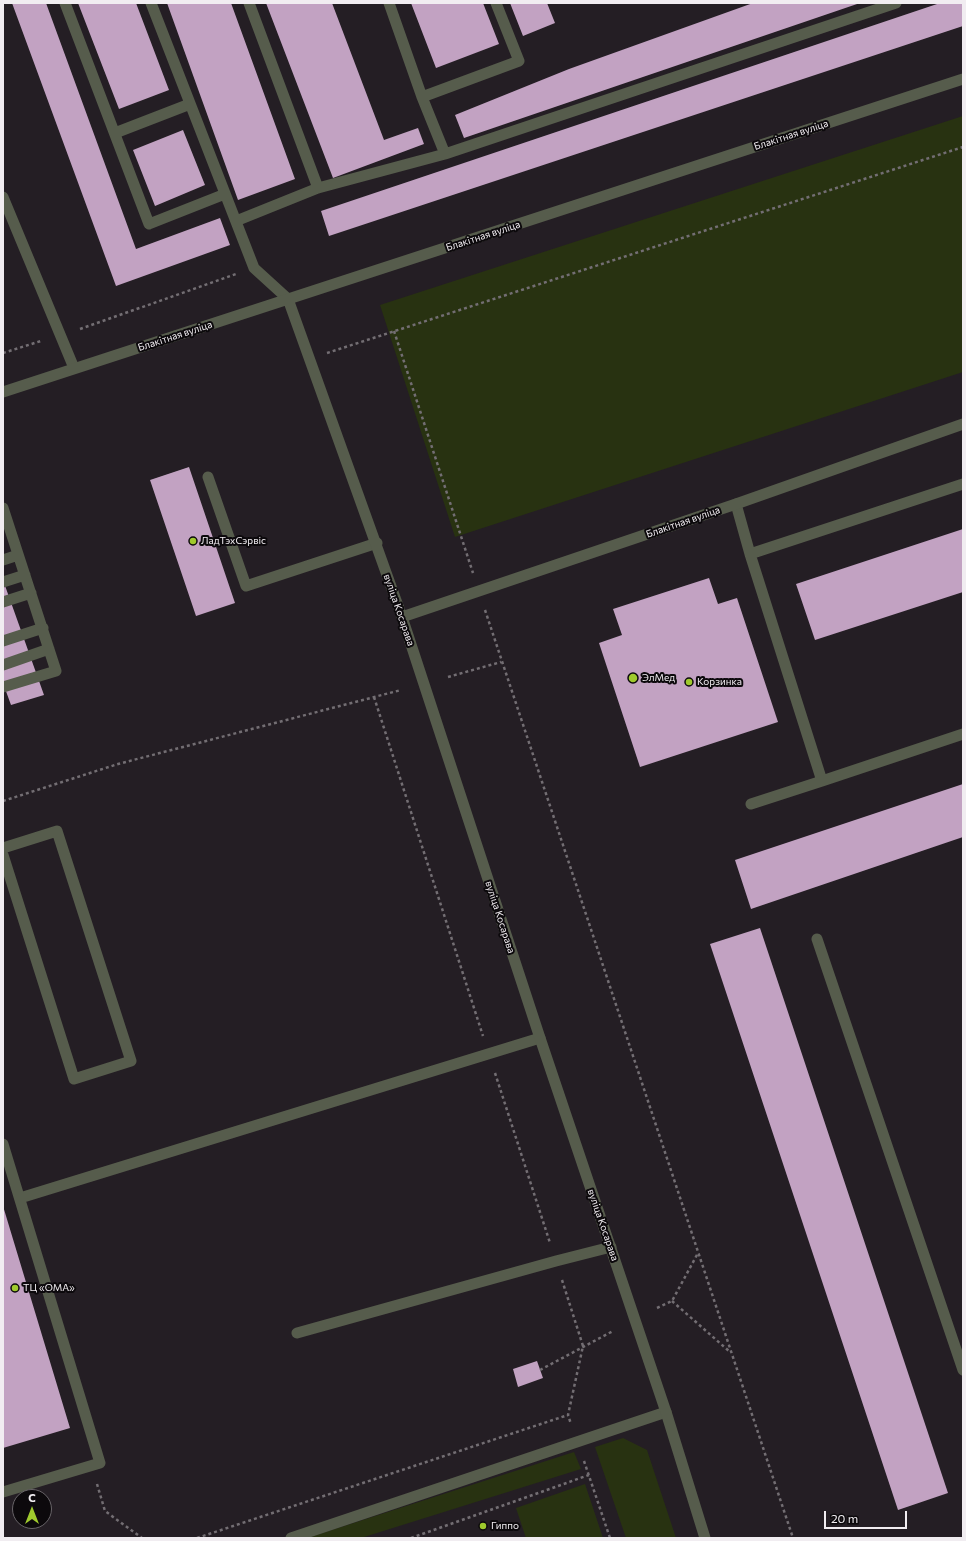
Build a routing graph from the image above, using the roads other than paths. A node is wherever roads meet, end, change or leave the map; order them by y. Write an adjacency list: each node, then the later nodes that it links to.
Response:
1 (65, 3): 10 (street)
2 (152, 3): 9 (street)
3 (249, 3): 12 (street)
4 (389, 3): 8 (street)
5 (496, 3): 8 (street)
6 (896, 3): 11 (street)
7 (963, 79): 16 (street, Блакітная вуліца)
8 (422, 97): 11 (street)
9 (190, 104): 10 (street); 13 (street)
10 (115, 133): 13 (street)
11 (445, 154): 12 (street)
12 (318, 188): 15 (street)
13 (224, 194): 15 (street)
14 (3, 197): 17 (street)
15 (236, 221): 16 (street)
16 (288, 299): 17 (street, Блакітная вуліца); 24 (street, вуліца Косарава)
17 (74, 368): 18 (street, Блакітная вуліца)
18 (3, 392)
19 (963, 424): 22 (street, Блакітная вуліца)
20 (208, 477): 24 (street)
21 (963, 484): 25 (street)
22 (736, 504): 25 (street); 32 (street, Блакітная вуліца)
23 (3, 508): 26 (street)
24 (377, 543): 32 (street, вуліца Косарава)
25 (750, 554): 39 (street)
26 (18, 555): 27 (street); 28 (street)
27 (3, 560)
28 (25, 574): 29 (street); 30 (street)
29 (3, 582)
30 (31, 593): 31 (street); 33 (street)
31 (3, 602)
32 (402, 617): 44 (street, вуліца Косарава)
33 (43, 628): 34 (street); 35 (street)
34 (3, 641)
35 (50, 649): 36 (street); 37 (street)
36 (3, 664)
37 (3, 687)
38 (963, 734): 39 (street)
39 (822, 781): 40 (street)
40 (751, 804)
41 (3, 848): 42 (street)
42 (3, 855)
43 (817, 939): 49 (street)
44 (540, 1038): 46 (street); 47 (street, вуліца Косарава)
45 (3, 1144): 46 (street)
46 (20, 1198): 51 (street)
47 (611, 1247): 48 (street); 50 (street, вуліца Косарава)
48 (297, 1333)
49 (963, 1370)
50 (666, 1412): 52 (street); 53 (street, вуліца Косарава)
51 (3, 1492)
52 (291, 1538)
53 (705, 1538)

